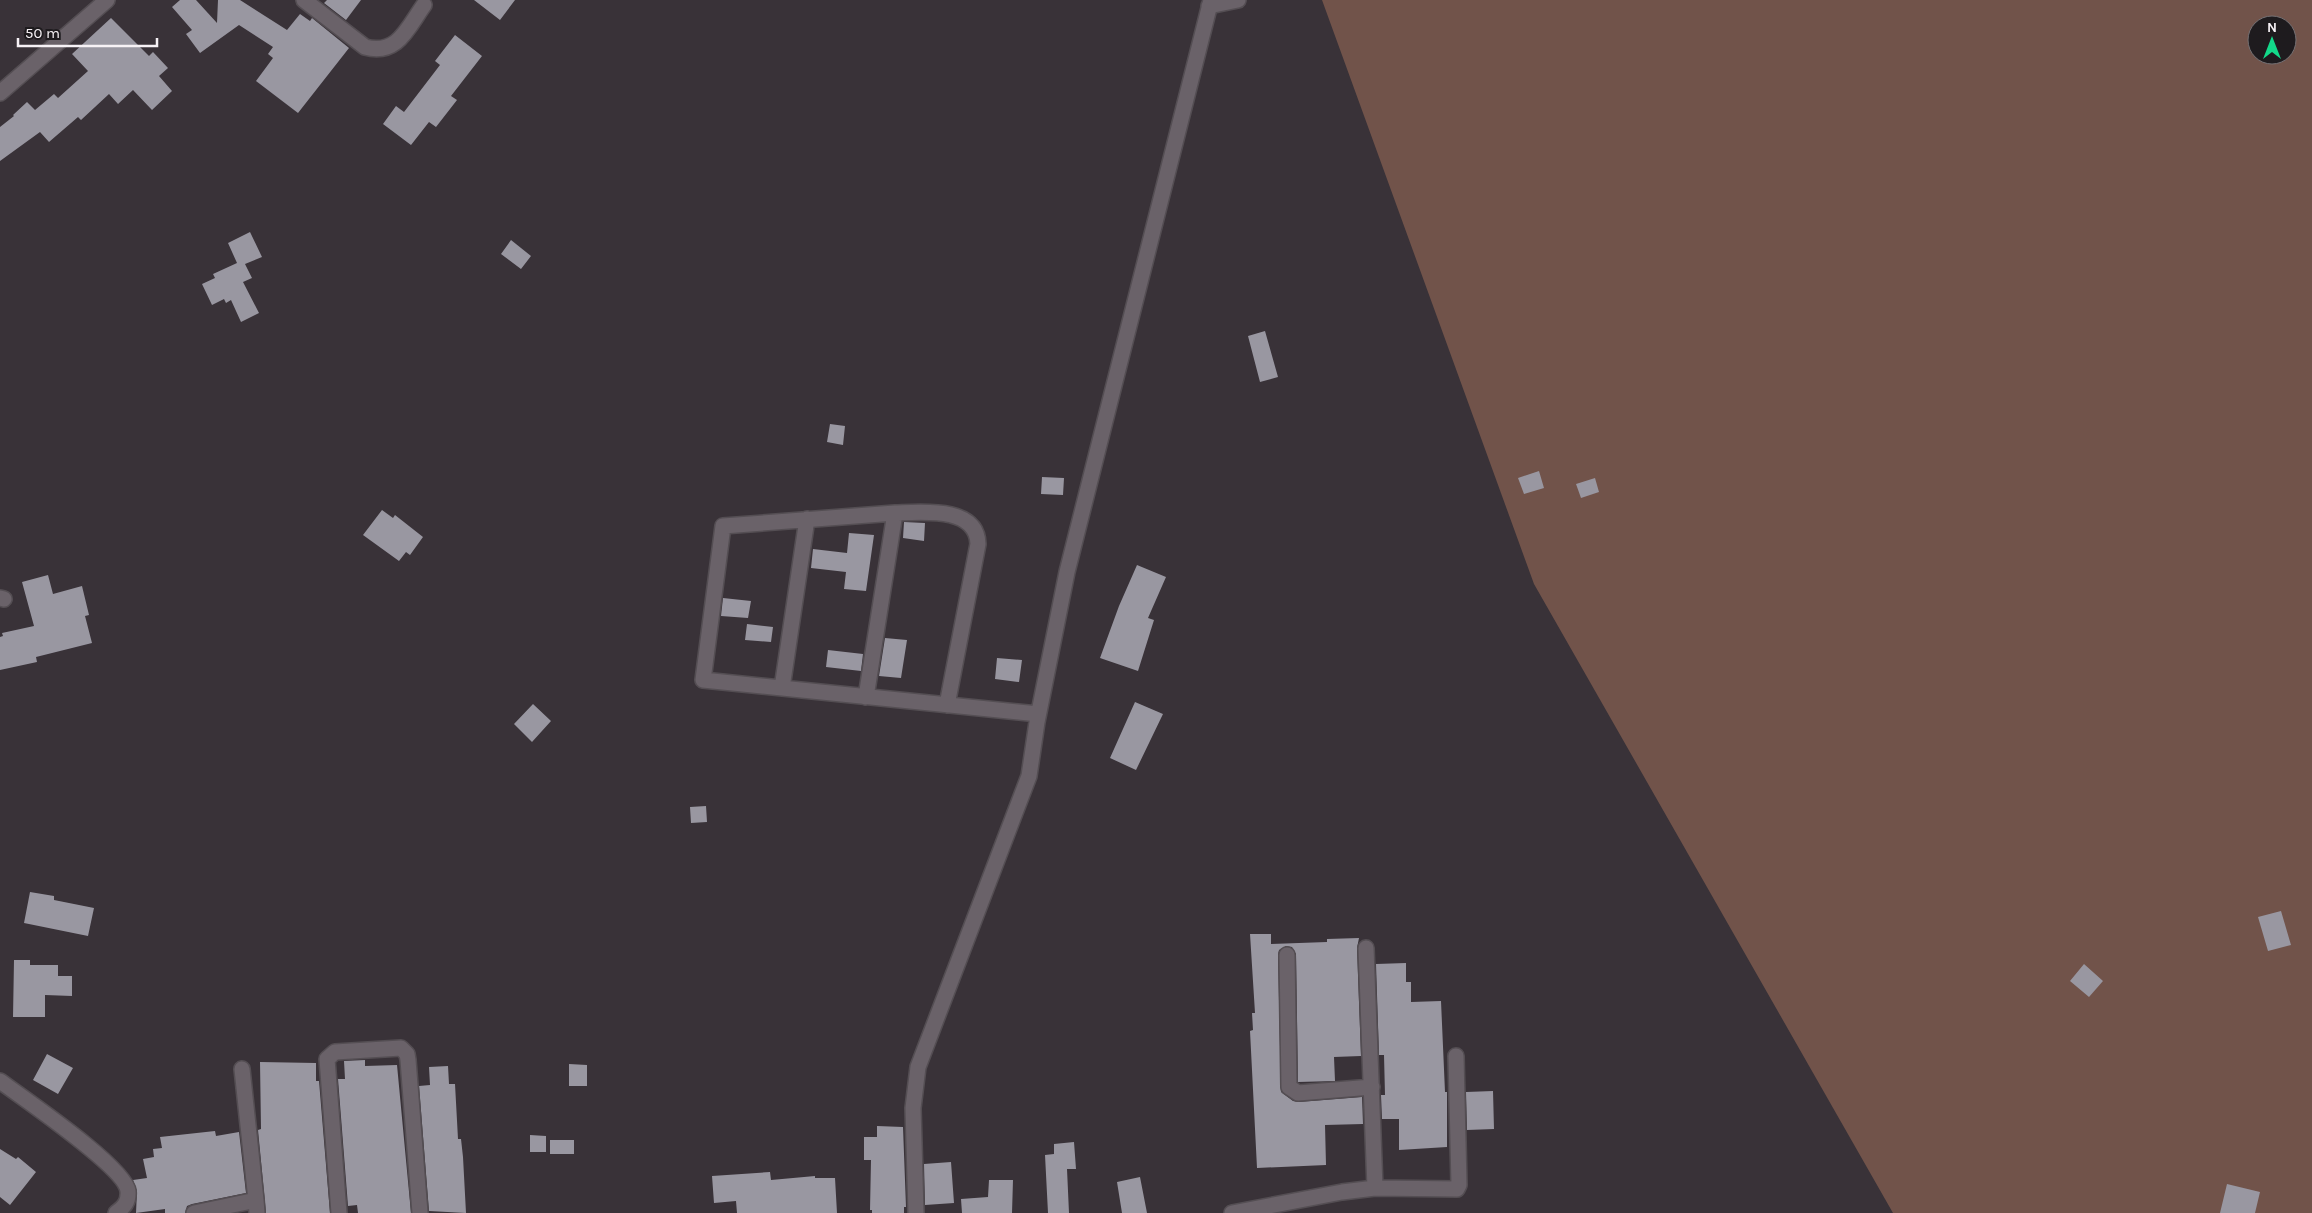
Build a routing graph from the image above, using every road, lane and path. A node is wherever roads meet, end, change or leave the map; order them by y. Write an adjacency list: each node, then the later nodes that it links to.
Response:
1 (107, 0): 6 (street)
2 (304, 0): 5 (street)
3 (1238, 0): 4 (street)
4 (1210, 3): 12 (street)
5 (424, 5)
6 (0, 94)
7 (895, 513): 8 (street); 10 (street); 11 (street)
8 (807, 519): 9 (street); 9 (street)
9 (782, 688): 10 (street)
10 (866, 697): 11 (street)
11 (947, 705): 12 (street)
12 (1037, 718): 25 (street)
13 (1366, 948): 18 (street)
14 (1287, 954): 18 (street)
15 (1456, 1056): 19 (street)
16 (242, 1069): 20 (street)
17 (0, 1081): 21 (street)
18 (1372, 1087): 19 (street)
19 (1375, 1188): 26 (street)
20 (256, 1207): 22 (street)
21 (116, 1213)
22 (194, 1213)
23 (339, 1213): 24 (street)
24 (420, 1213)
25 (916, 1213)
26 (1232, 1213)

